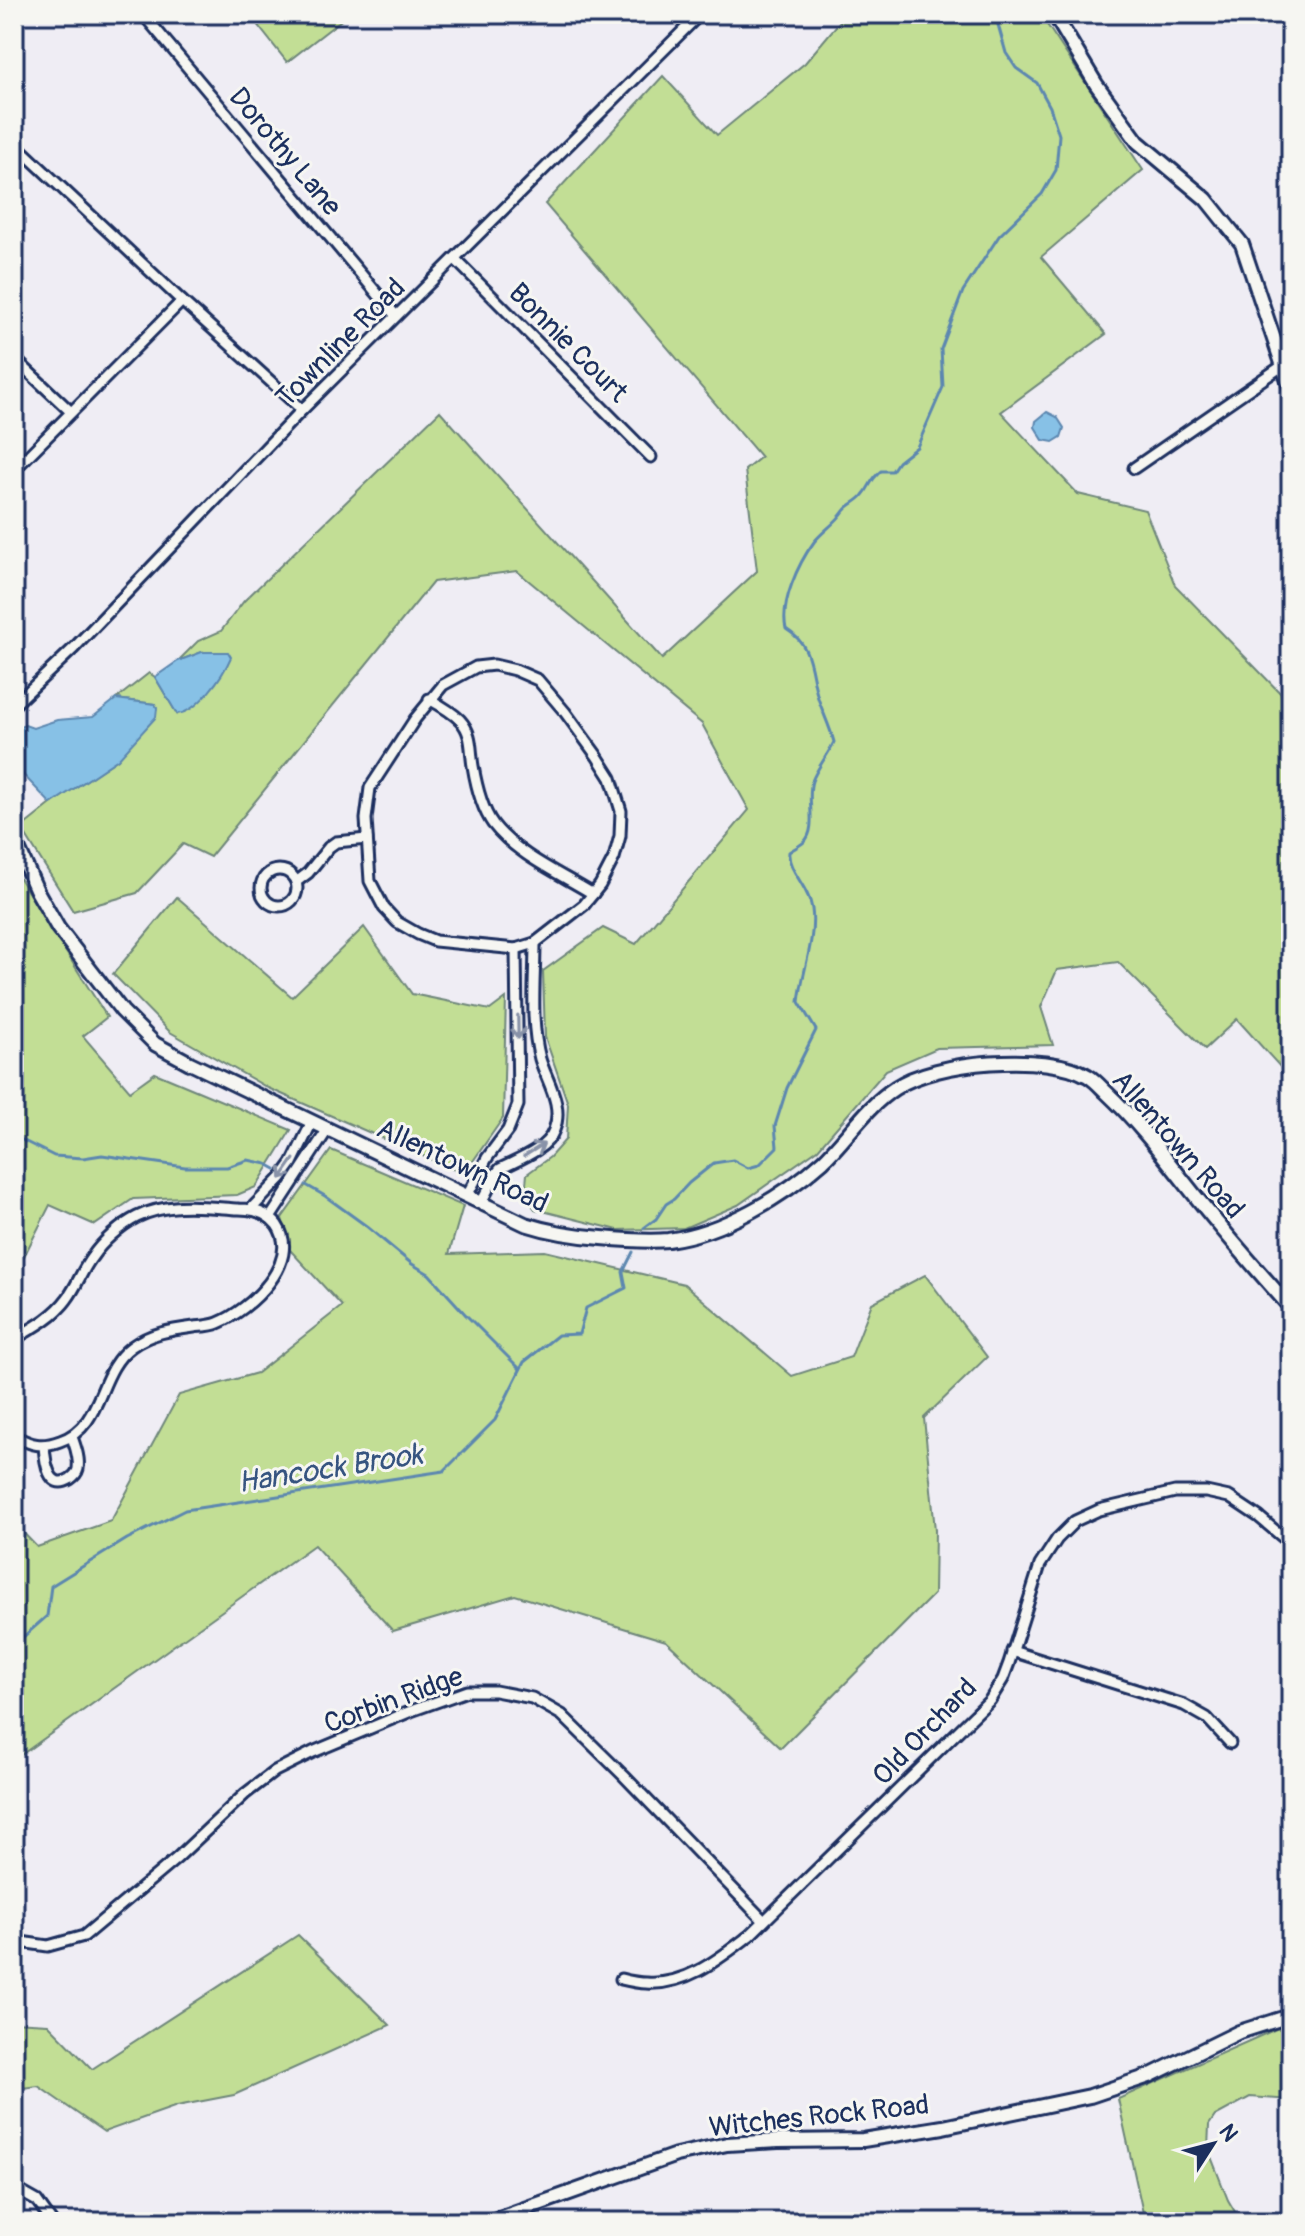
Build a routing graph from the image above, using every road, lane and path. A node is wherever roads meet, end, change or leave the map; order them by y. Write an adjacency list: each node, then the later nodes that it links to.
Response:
1 (143, 14): 7 (street, Dorothy Lane)
2 (700, 14): 5 (street, Townline Road)
3 (1054, 14): 9 (street)
4 (14, 143): 6 (street)
5 (455, 259): 7 (street, Townline Road); 13 (street, Bonnie Court)
6 (182, 301): 11 (street); 12 (street)
7 (396, 316): 11 (street, Townline Road)
8 (14, 358): 12 (street)
9 (1282, 366): 10 (street); 14 (street)
10 (1291, 390)
11 (302, 410): 17 (street, Townline Road)
12 (71, 412): 15 (street)
13 (651, 457)
14 (1134, 468)
15 (14, 470)
16 (429, 699): 19 (street); 21 (street); 21 (street)
17 (14, 705)
18 (14, 839): 24 (street, Allentown Road)
19 (367, 839): 20 (street); 23 (street)
20 (296, 882)
21 (593, 894): 22 (street)
22 (535, 943): 23 (street); 27 (street, one-way to 22)
23 (516, 949): 26 (street, one-way to 26)
24 (312, 1122): 25 (street, Allentown Road); 28 (street, one-way to 28)
25 (328, 1129): 26 (street, Allentown Road); 29 (street)
26 (467, 1196): 27 (street, Allentown Road)
27 (481, 1203): 30 (street, Allentown Road)
28 (251, 1209): 29 (street); 31 (street)
29 (270, 1218): 33 (street)
30 (1291, 1308)
31 (14, 1339)
32 (14, 1436): 34 (street)
33 (72, 1437): 34 (street); 34 (street)
34 (44, 1446)
35 (1291, 1544): 36 (street, Old Orchard)
36 (1012, 1651): 37 (street); 38 (street, Old Orchard)
37 (1230, 1743)
38 (764, 1921): 39 (street, Corbin Ridge); 40 (street, Old Orchard)
39 (14, 1941)
40 (621, 1979)
41 (1291, 2017): 44 (street, Witches Rock Road)
42 (14, 2188): 43 (street)
43 (52, 2222)
44 (488, 2222)

